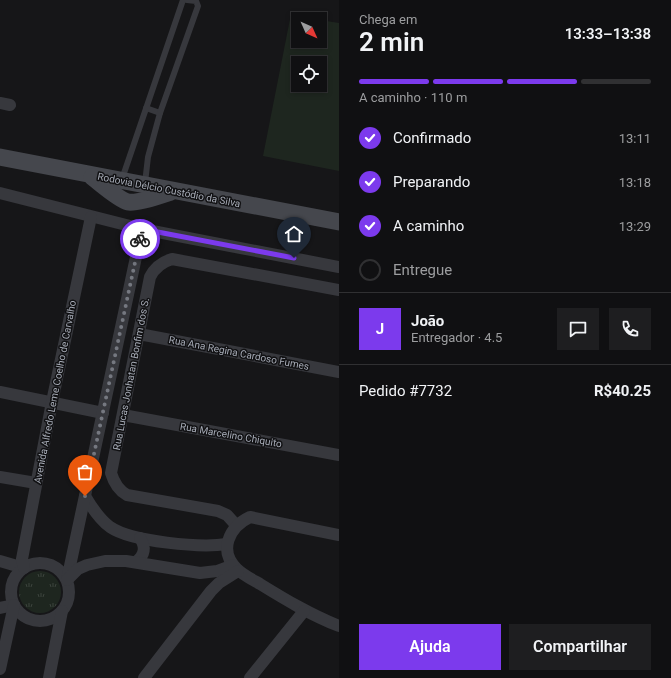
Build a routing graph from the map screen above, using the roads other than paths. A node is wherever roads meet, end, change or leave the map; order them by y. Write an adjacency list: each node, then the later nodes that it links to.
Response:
1 (183, 0): 3 (lane)
2 (187, 0): 4 (lane)
3 (146, 108): 4 (lane); 6 (lane)
4 (160, 113): 8 (lane)
5 (0, 157): 6 (main road, Rodovia Délcio Custódio da Silva)
6 (120, 189): 8 (main road, Rodovia Délcio Custódio da Silva)
7 (0, 193): 9 (street)
8 (143, 193): 10 (main road, Rodovia Délcio Custódio da Silva)
9 (91, 217): 11 (street); 17 (street, Avenida Alfredo Leme Coelho de Carvalho)
10 (339, 222)
11 (142, 229): 12 (street); 18 (street)
12 (339, 267)
13 (339, 290): 14 (street, Rua Lucas Jonhatan Bonfim dos S.)
14 (139, 334): 15 (street, Rua Ana Regina Cardoso Fumes); 19 (street, Rua Lucas Jonhatan Bonfim dos S.)
15 (339, 372)
16 (0, 392): 17 (street)
17 (52, 402): 18 (street); 22 (street, Avenida Alfredo Leme Coelho de Carvalho)
18 (103, 413): 23 (street)
19 (123, 415): 20 (street, Rua Marcelino Chiquito); 24 (street, Rua Lucas Jonhatan Bonfim dos S.)
20 (339, 455)
21 (0, 477): 22 (street)
22 (36, 483): 30 (street, Avenida Alfredo Leme Coelho de Carvalho)
23 (85, 496): 26 (street); 32 (street)
24 (236, 525): 25 (street); 27 (street)
25 (339, 535)
26 (140, 538): 27 (street); 29 (street)
27 (227, 544): 31 (street)
28 (0, 562): 30 (street)
29 (136, 562): 31 (street); 32 (street)
30 (24, 568): 32 (street); 33 (street)
31 (236, 568): 36 (street); 40 (street)
32 (67, 580): 35 (street)
33 (14, 605): 34 (street); 35 (street); 38 (street)
34 (0, 608)
35 (62, 611): 39 (street)
36 (304, 611): 37 (street); 41 (street)
37 (339, 626)
38 (0, 669)
39 (49, 678)
40 (144, 678)
41 (250, 678)

